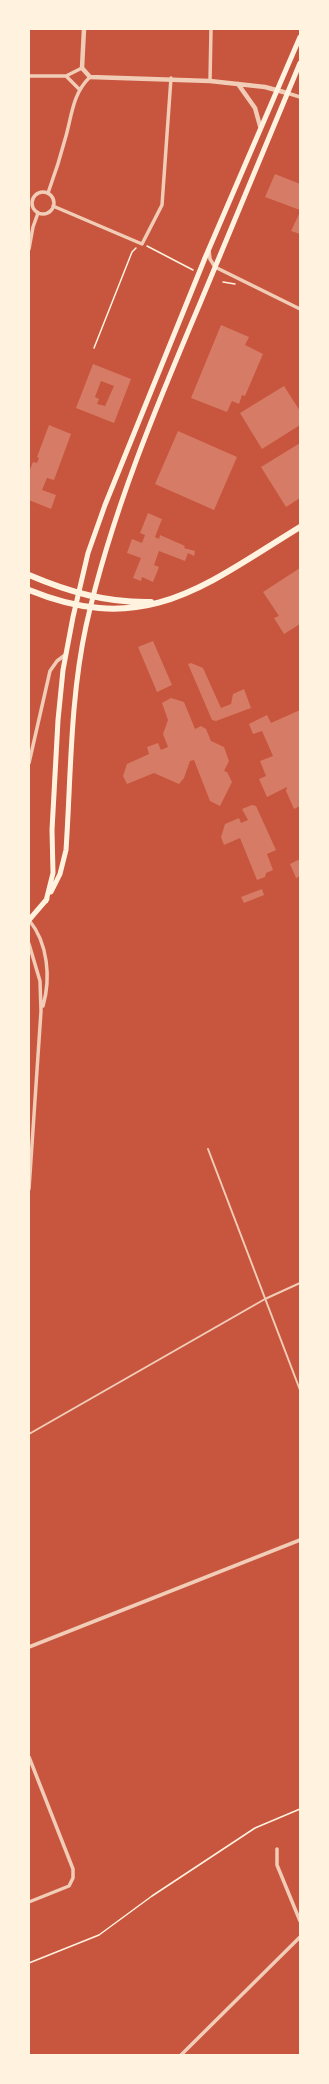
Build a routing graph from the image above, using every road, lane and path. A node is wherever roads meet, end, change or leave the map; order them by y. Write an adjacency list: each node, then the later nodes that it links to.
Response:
1 (84, 29): 5 (street)
2 (211, 29): 10 (street)
3 (300, 37): 13 (main road)
4 (300, 63): 14 (main road)
5 (82, 68): 7 (street); 8 (street)
6 (29, 76): 7 (street)
7 (66, 76): 12 (street)
8 (90, 77): 9 (street); 12 (street)
9 (171, 78): 10 (street); 22 (street)
10 (210, 81): 11 (street)
11 (238, 84): 13 (street); 16 (street)
12 (79, 89): 17 (street)
13 (276, 89): 14 (street); 16 (main road)
14 (287, 93): 15 (street); 25 (main road)
15 (300, 97)
16 (260, 126): 24 (main road)
17 (48, 192): 19 (street); 20 (street)
18 (29, 193): 19 (street)
19 (34, 196): 21 (street)
20 (53, 206): 21 (street); 22 (street)
21 (38, 213): 23 (street)
22 (142, 244): 26 (path); 30 (path)
23 (29, 248)
24 (209, 249): 25 (street); 34 (main road)
25 (216, 266): 29 (street); 35 (main road)
26 (193, 270)
27 (223, 282): 28 (path)
28 (228, 284)
29 (300, 309)
30 (94, 348)
31 (300, 527): 36 (main road)
32 (29, 575): 34 (main road)
33 (29, 590): 37 (main road)
34 (78, 593): 35 (main road); 37 (main road)
35 (93, 597): 36 (main road); 38 (main road)
36 (162, 601): 38 (main road)
37 (75, 606): 38 (main road); 39 (main road)
38 (90, 608): 41 (main road)
39 (66, 655): 40 (street); 41 (main road)
40 (29, 763)
41 (46, 901): 42 (main road)
42 (29, 920): 44 (street)
43 (29, 944): 44 (street)
44 (41, 1011): 46 (street)
45 (208, 1148): 48 (lane)
46 (29, 1189)
47 (300, 1283): 48 (lane)
48 (265, 1299): 49 (lane); 50 (lane)
49 (300, 1390)
50 (29, 1434)
51 (300, 1540): 52 (street)
52 (29, 1647)
53 (29, 1757): 56 (street)
54 (300, 1810): 59 (path)
55 (278, 1850): 57 (street)
56 (29, 1902)
57 (300, 1921)
58 (300, 1937): 60 (street)
59 (29, 1963)
60 (181, 2055)

